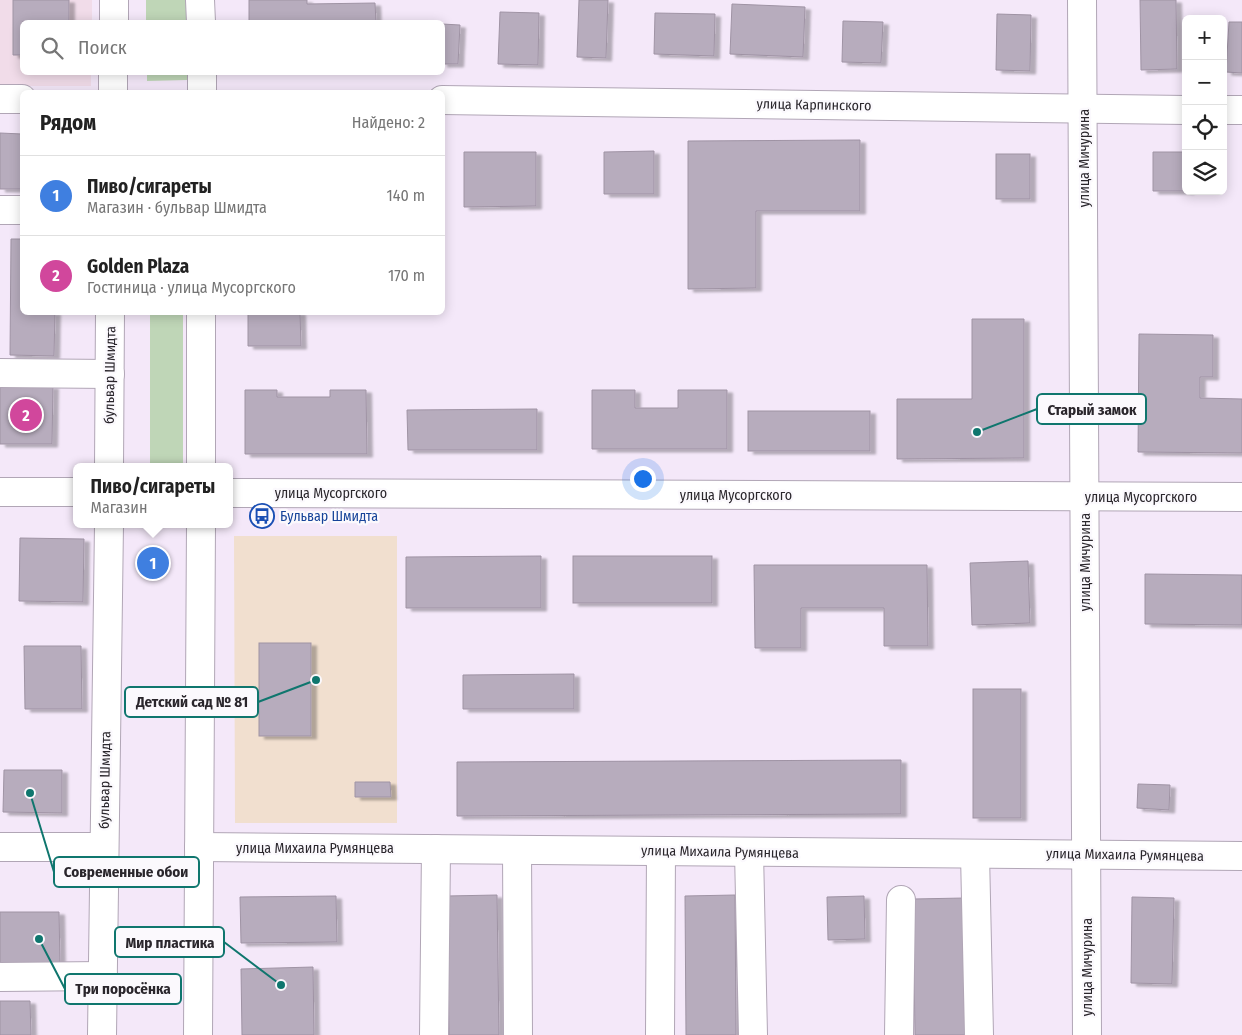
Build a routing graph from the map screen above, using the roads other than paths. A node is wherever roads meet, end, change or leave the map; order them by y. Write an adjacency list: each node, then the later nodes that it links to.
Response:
1 (114, 0): 4 (street)
2 (200, 0): 5 (street)
3 (1082, 0): 13 (street, улица Мичурина)
4 (114, 20)
5 (201, 20)
6 (113, 75): 8 (street)
7 (202, 75): 9 (street)
8 (113, 90)
9 (202, 90)
10 (0, 99): 11 (street)
11 (20, 99)
12 (445, 100): 13 (street, улица Карпинского)
13 (1084, 109): 14 (street, улица Карпинского); 28 (street, улица Мичурина)
14 (1182, 110)
15 (1227, 110): 16 (street)
16 (1242, 110)
17 (0, 210): 18 (street)
18 (20, 210)
19 (110, 315): 22 (street, бульвар Шмидта)
20 (201, 315): 24 (street)
21 (0, 372): 22 (street)
22 (110, 374): 23 (street, бульвар Шмидта)
23 (109, 463)
24 (201, 463)
25 (0, 492): 26 (street)
26 (73, 492)
27 (233, 493): 28 (street, улица Мусоргского)
28 (1084, 497): 29 (street, улица Мусоргского); 40 (street, улица Мичурина)
29 (1242, 497)
30 (109, 528): 32 (street, бульвар Шмидта)
31 (200, 528): 33 (street)
32 (104, 847): 34 (street); 43 (street, бульвар Шмидта)
33 (199, 847): 35 (street, улица Михаила Румянцева); 46 (street)
34 (0, 848)
35 (436, 849): 36 (street, улица Михаила Румянцева); 47 (street)
36 (517, 850): 37 (street, улица Михаила Румянцева); 48 (street)
37 (662, 851): 38 (street, улица Михаила Румянцева); 49 (street)
38 (749, 852): 39 (street, улица Михаила Румянцева); 50 (street)
39 (974, 854): 40 (street, улица Михаила Румянцева); 52 (street)
40 (1087, 855): 41 (street, улица Михаила Румянцева); 53 (street, улица Мичурина)
41 (1242, 856)
42 (900, 900): 51 (street)
43 (103, 976): 44 (street); 45 (street, бульвар Шмидта)
44 (0, 977)
45 (102, 1035)
46 (198, 1035)
47 (434, 1035)
48 (518, 1035)
49 (660, 1035)
50 (753, 1035)
51 (898, 1035)
52 (978, 1035)
53 (1086, 1035)

